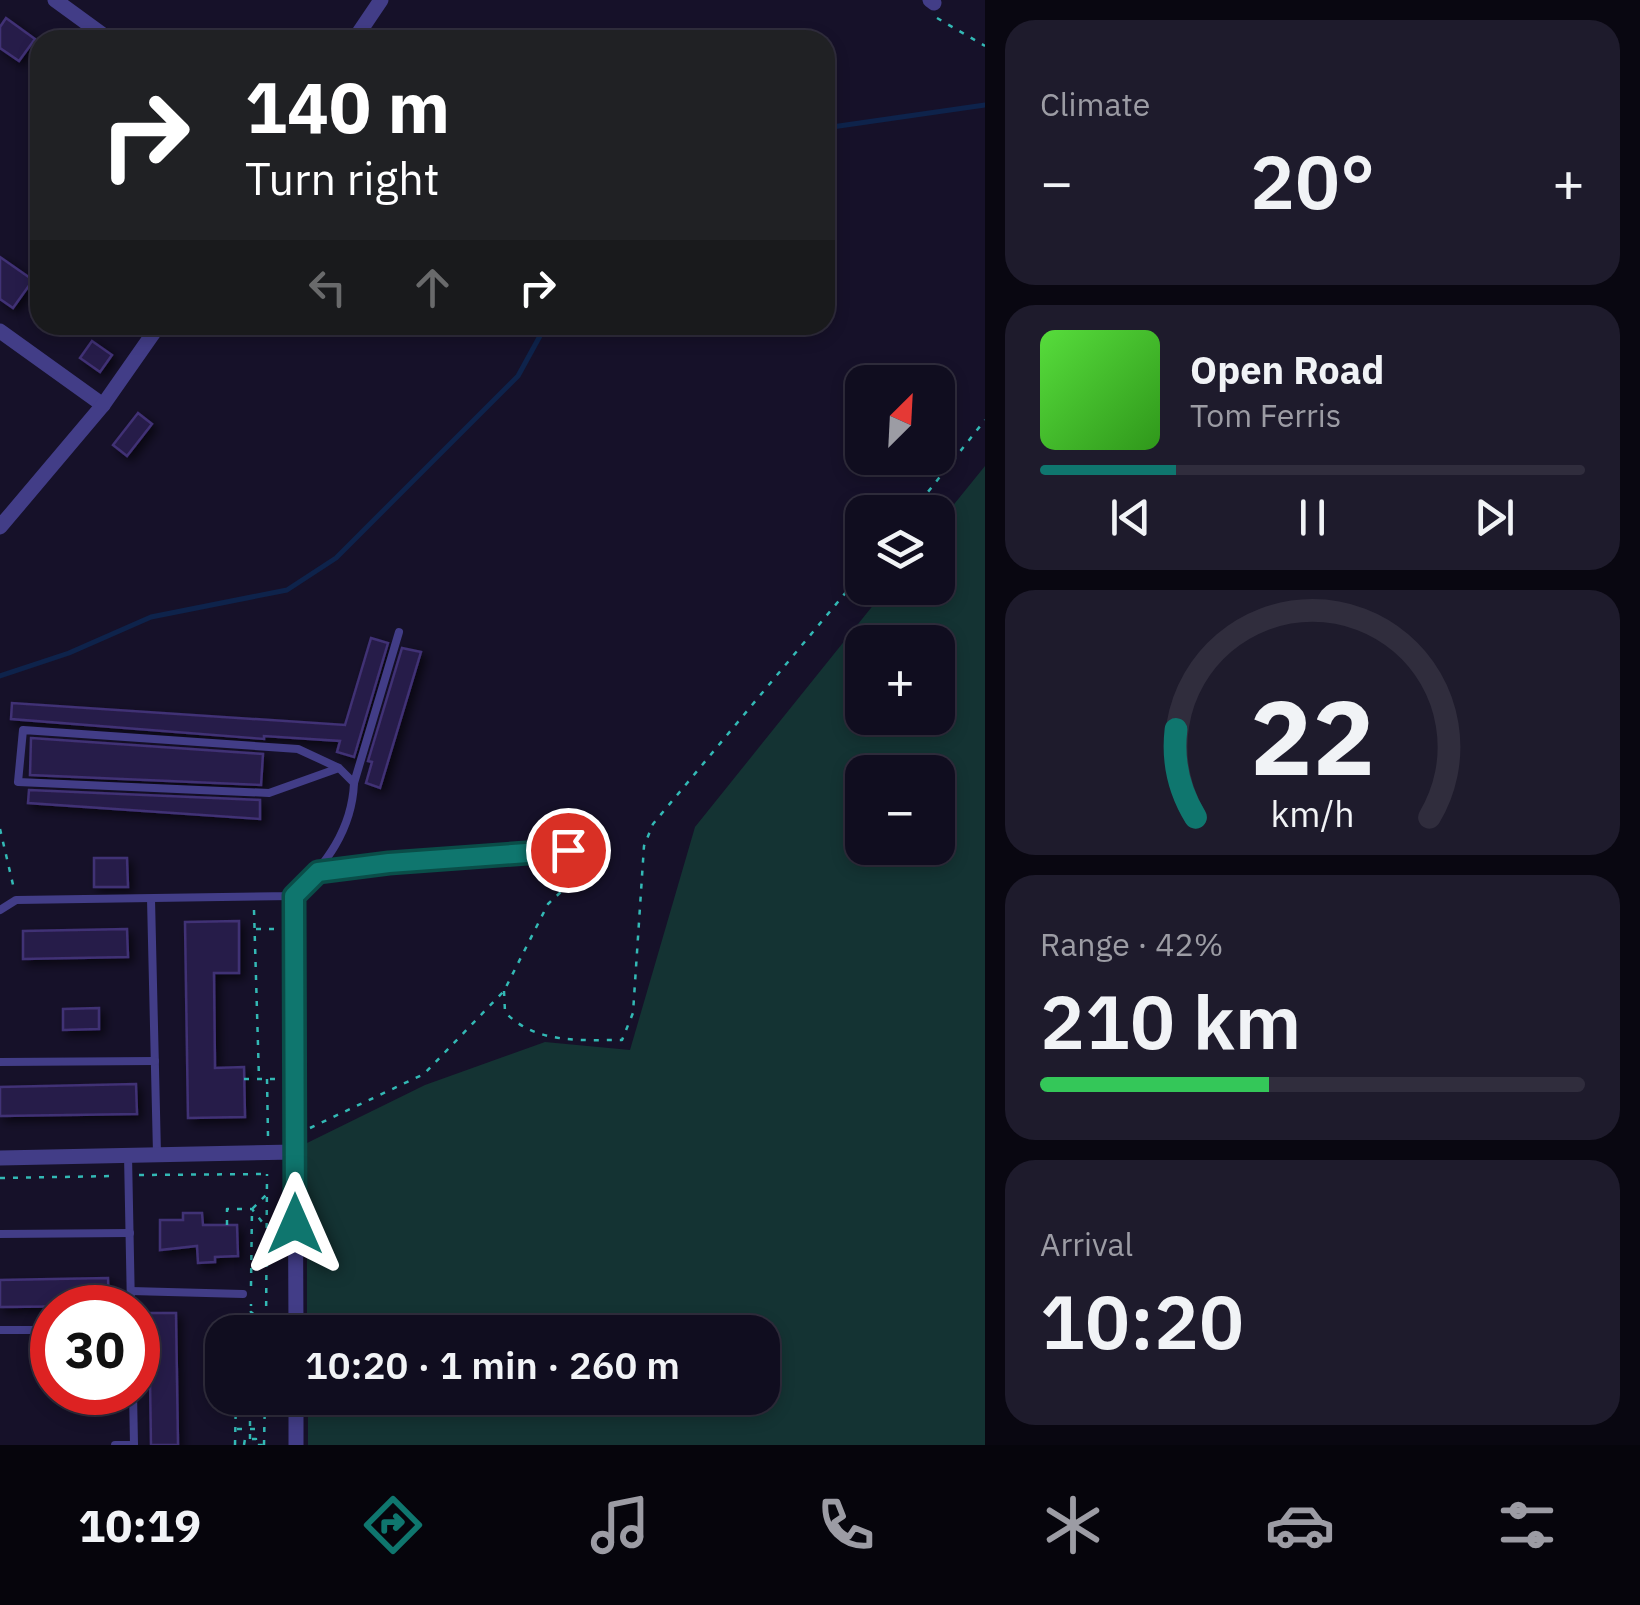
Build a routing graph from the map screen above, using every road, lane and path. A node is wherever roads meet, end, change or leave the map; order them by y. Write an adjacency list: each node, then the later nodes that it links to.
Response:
1 (55, 0): 4 (street)
2 (381, 0): 5 (street)
3 (932, 1): 6 (path)
4 (96, 30)
5 (361, 30)
6 (985, 46)
7 (0, 332): 9 (street)
8 (152, 335): 9 (street)
9 (103, 406): 12 (street)
10 (985, 420): 11 (path)
11 (925, 495)
12 (0, 527)
13 (845, 593): 27 (path)
14 (399, 632): 16 (lane)
15 (339, 768): 15 (lane); 16 (lane)
16 (354, 784): 19 (lane)
17 (0, 830): 23 (path)
18 (568, 850): 19 (lane); 27 (path)
19 (318, 872): 20 (lane)
20 (294, 896): 21 (lane); 26 (street)
21 (253, 897): 22 (lane); 25 (path)
22 (151, 898): 23 (lane); 28 (lane)
23 (16, 900): 24 (lane)
24 (0, 910)
25 (254, 929): 26 (path); 31 (path)
26 (294, 929): 33 (street)
27 (504, 991): 34 (path)
28 (155, 1061): 29 (lane); 37 (lane)
29 (0, 1062)
30 (244, 1078): 31 (path)
31 (259, 1078): 32 (path)
32 (267, 1078): 33 (path); 35 (path)
33 (295, 1078): 34 (street)
34 (295, 1144): 35 (street); 53 (street)
35 (268, 1152): 37 (street); 39 (path)
36 (128, 1155): 37 (street); 38 (street); 43 (lane)
37 (157, 1155)
38 (0, 1158)
39 (267, 1194): 40 (path); 42 (path)
40 (252, 1209): 41 (path); 42 (path); 46 (path)
41 (227, 1225)
42 (267, 1228): 52 (path)
43 (130, 1233): 44 (lane); 45 (lane)
44 (0, 1234)
45 (131, 1285)
46 (251, 1287)
47 (160, 1292): 48 (lane)
48 (247, 1297): 49 (path)
49 (251, 1312): 50 (path); 51 (path)
50 (247, 1315)
51 (254, 1315)
52 (266, 1315)
53 (296, 1315)
54 (0, 1330): 55 (lane)
55 (30, 1330)
56 (133, 1415): 66 (lane)
57 (236, 1415): 61 (path)
58 (250, 1415): 62 (path)
59 (264, 1415): 63 (path)
60 (296, 1415): 70 (street)
61 (236, 1429): 62 (path); 67 (path)
62 (250, 1429): 63 (path); 64 (path)
63 (264, 1429): 69 (path)
64 (250, 1439): 68 (path); 69 (path)
65 (115, 1445): 66 (lane)
66 (134, 1445)
67 (235, 1445)
68 (244, 1445)
69 (264, 1445)
70 (296, 1445)

